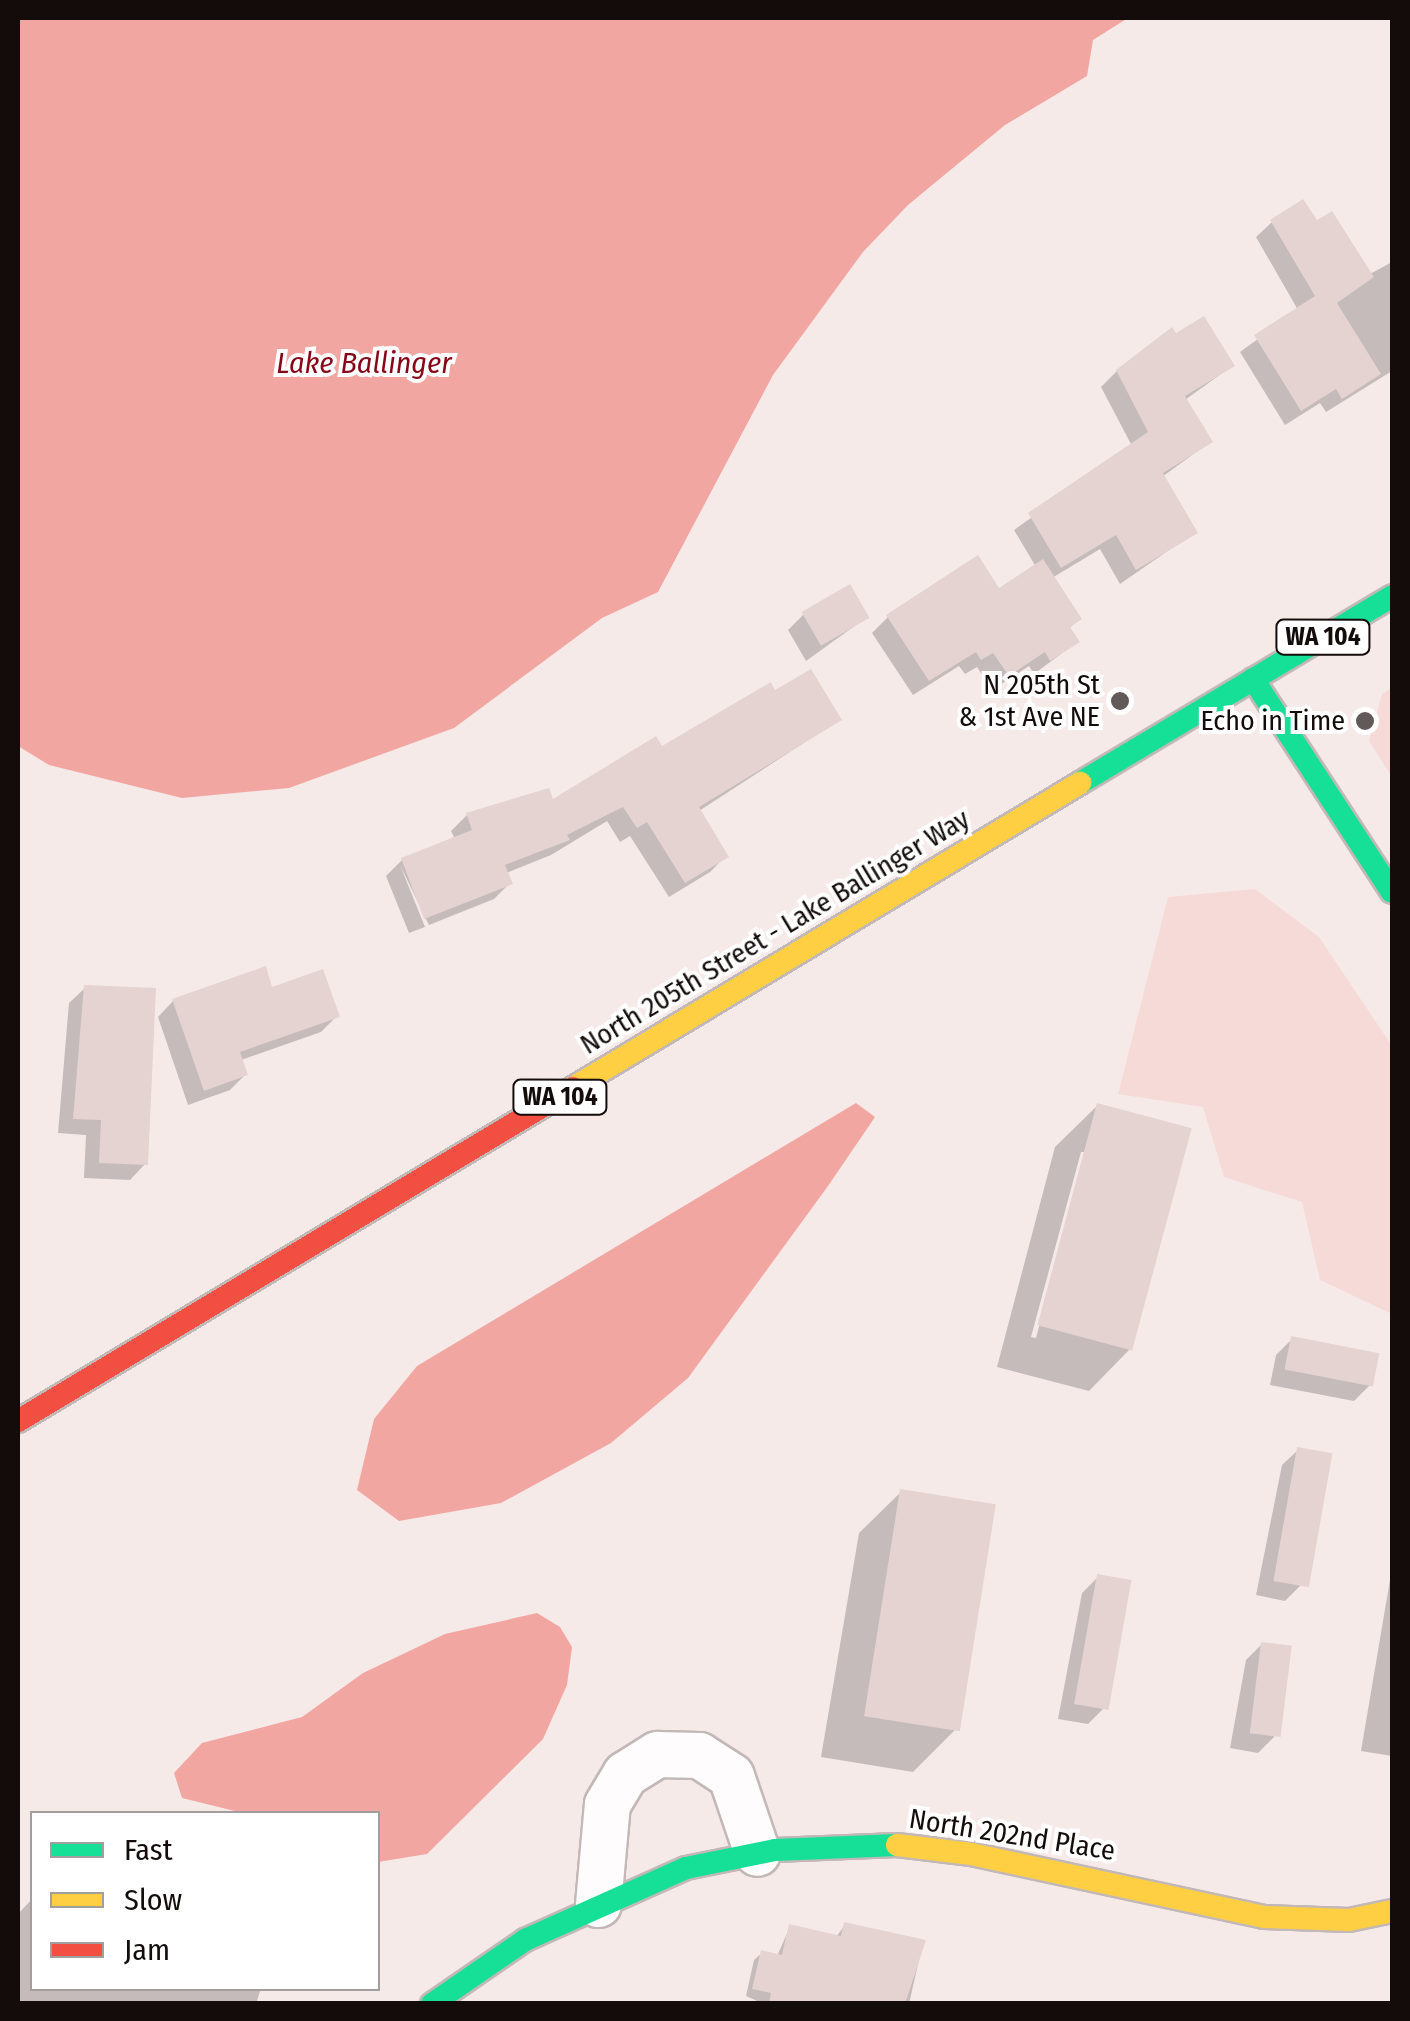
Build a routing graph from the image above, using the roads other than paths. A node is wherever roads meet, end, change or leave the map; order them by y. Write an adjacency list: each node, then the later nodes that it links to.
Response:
1 (1392, 596): 2 (main road, WA 104)
2 (1253, 679): 3 (main road); 4 (main road, North 205th Street - Lake Ballinger Way / WA 104)
3 (1392, 892)
4 (18, 1421)
5 (757, 1854): 6 (main road, North 202nd Place); 6 (street); 7 (main road, North 202nd Place)
6 (598, 1904): 8 (main road, North 202nd Place)
7 (1392, 1911)
8 (432, 2004)

